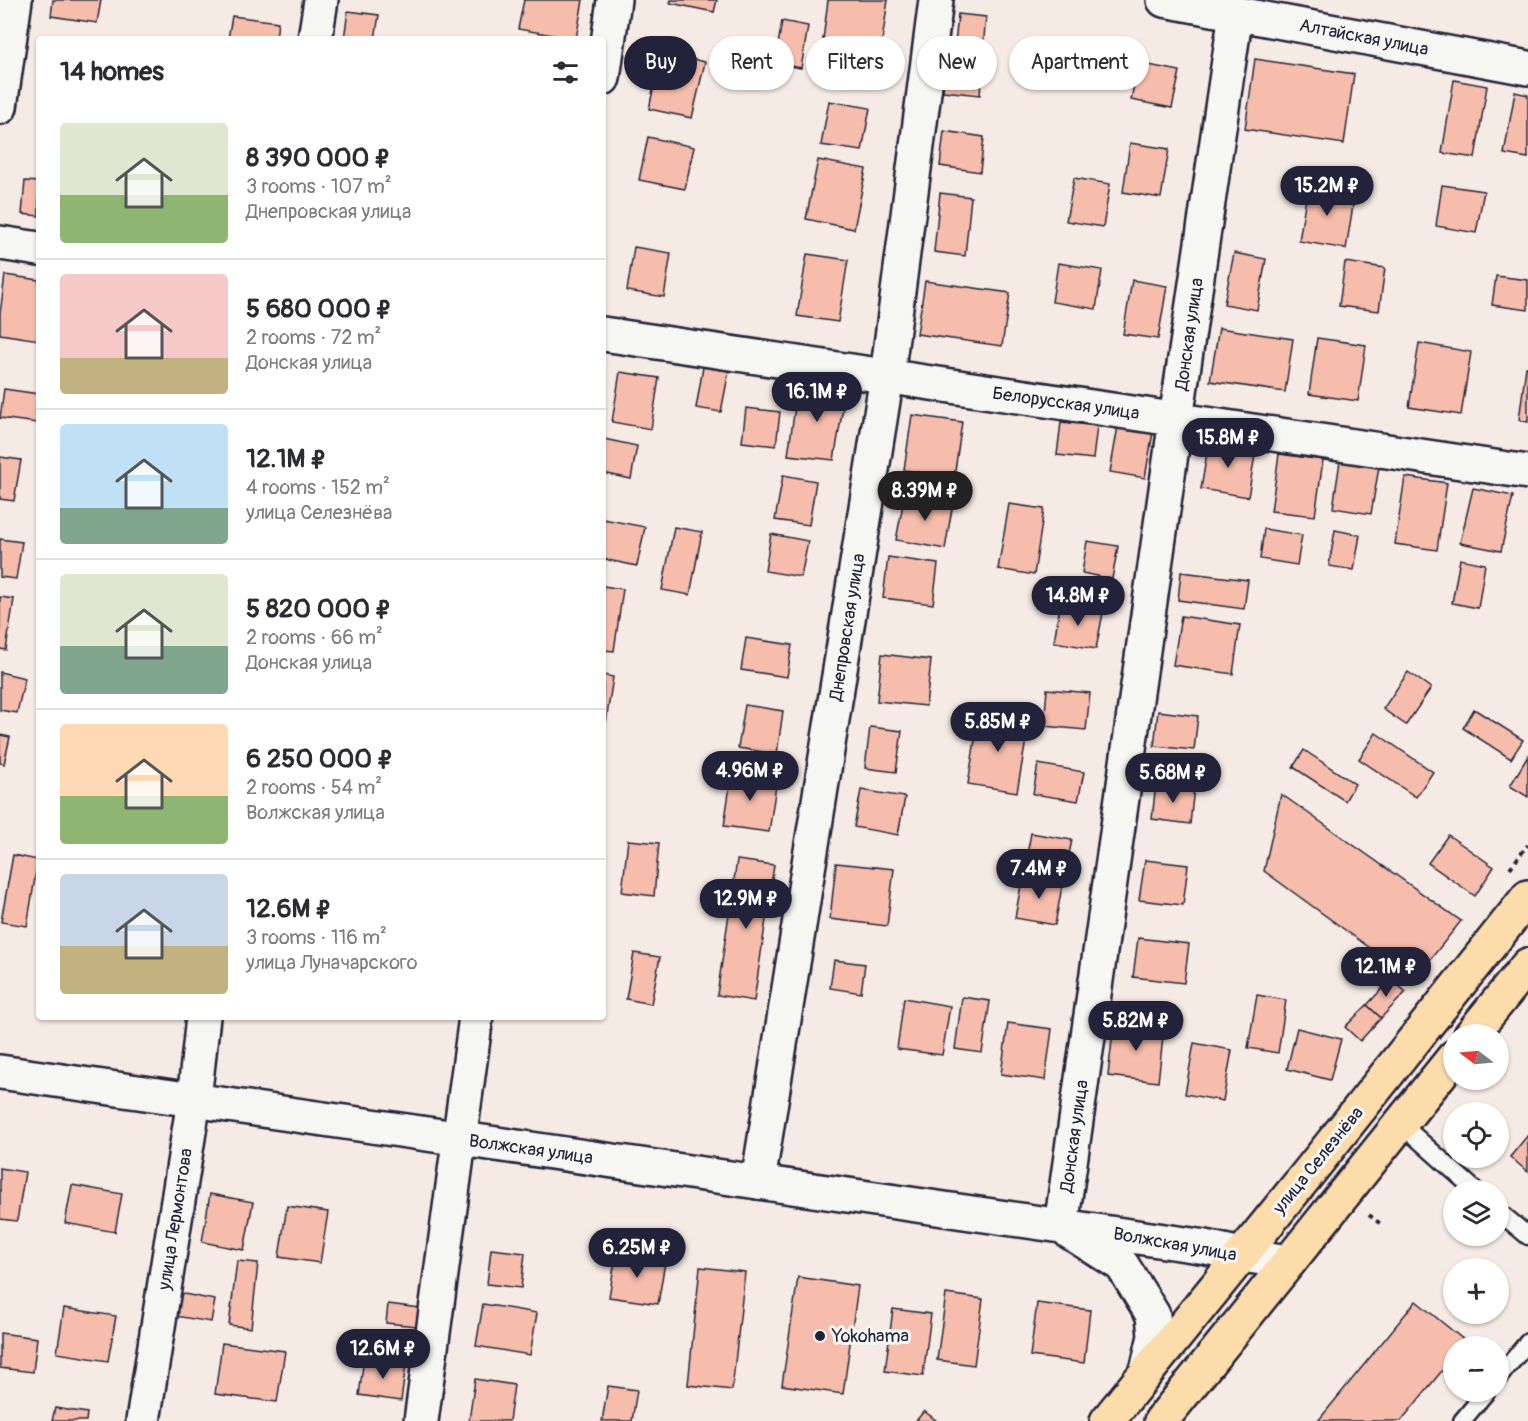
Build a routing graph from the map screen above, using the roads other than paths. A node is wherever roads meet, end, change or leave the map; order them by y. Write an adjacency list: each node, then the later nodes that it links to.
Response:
1 (15, 0): 10 (street)
2 (321, 0): 7 (street)
3 (614, 0): 8 (street)
4 (936, 0): 14 (street, Днепровская улица)
5 (1164, 0): 6 (street, Алтайская улица)
6 (1236, 13): 9 (street, Алтайская улица); 15 (street, Донская улица)
7 (315, 36)
8 (606, 57)
9 (1528, 68)
10 (0, 107)
11 (0, 243): 12 (street)
12 (36, 249)
13 (606, 334): 14 (street, Белорусская улица)
14 (887, 376): 15 (street, Белорусская улица); 28 (street, Днепровская улица)
15 (1176, 419): 16 (street, Белорусская улица); 30 (street, Донская улица)
16 (1528, 472)
17 (1528, 897): 32 (main road, улица Селезнёва)
18 (1528, 965): 21 (main road)
19 (203, 1020): 24 (street, улица Лермонтова)
20 (476, 1020): 26 (street)
21 (1480, 1024)
22 (1443, 1070): 25 (main road)
23 (0, 1072): 24 (street, Волжская улица)
24 (194, 1100): 26 (street, Волжская улица); 38 (street, улица Лермонтова)
25 (1400, 1123): 27 (lane); 33 (main road)
26 (459, 1138): 28 (street, Волжская улица); 39 (street)
27 (1464, 1180)
28 (758, 1182): 30 (street, Волжская улица)
29 (1509, 1220): 31 (lane)
30 (1061, 1226): 32 (street, Волжская улица); 36 (street, Волжская улица)
31 (1528, 1236)
32 (1242, 1255): 33 (street, Волжская улица); 36 (main road, улица Селезнёва)
33 (1289, 1262): 41 (main road)
34 (1528, 1342): 35 (lane)
35 (1509, 1365)
36 (1147, 1371): 40 (main road, улица Селезнёва)
37 (1478, 1402): 42 (lane)
38 (143, 1421)
39 (421, 1421)
40 (1107, 1421)
41 (1161, 1421)
42 (1462, 1421)

